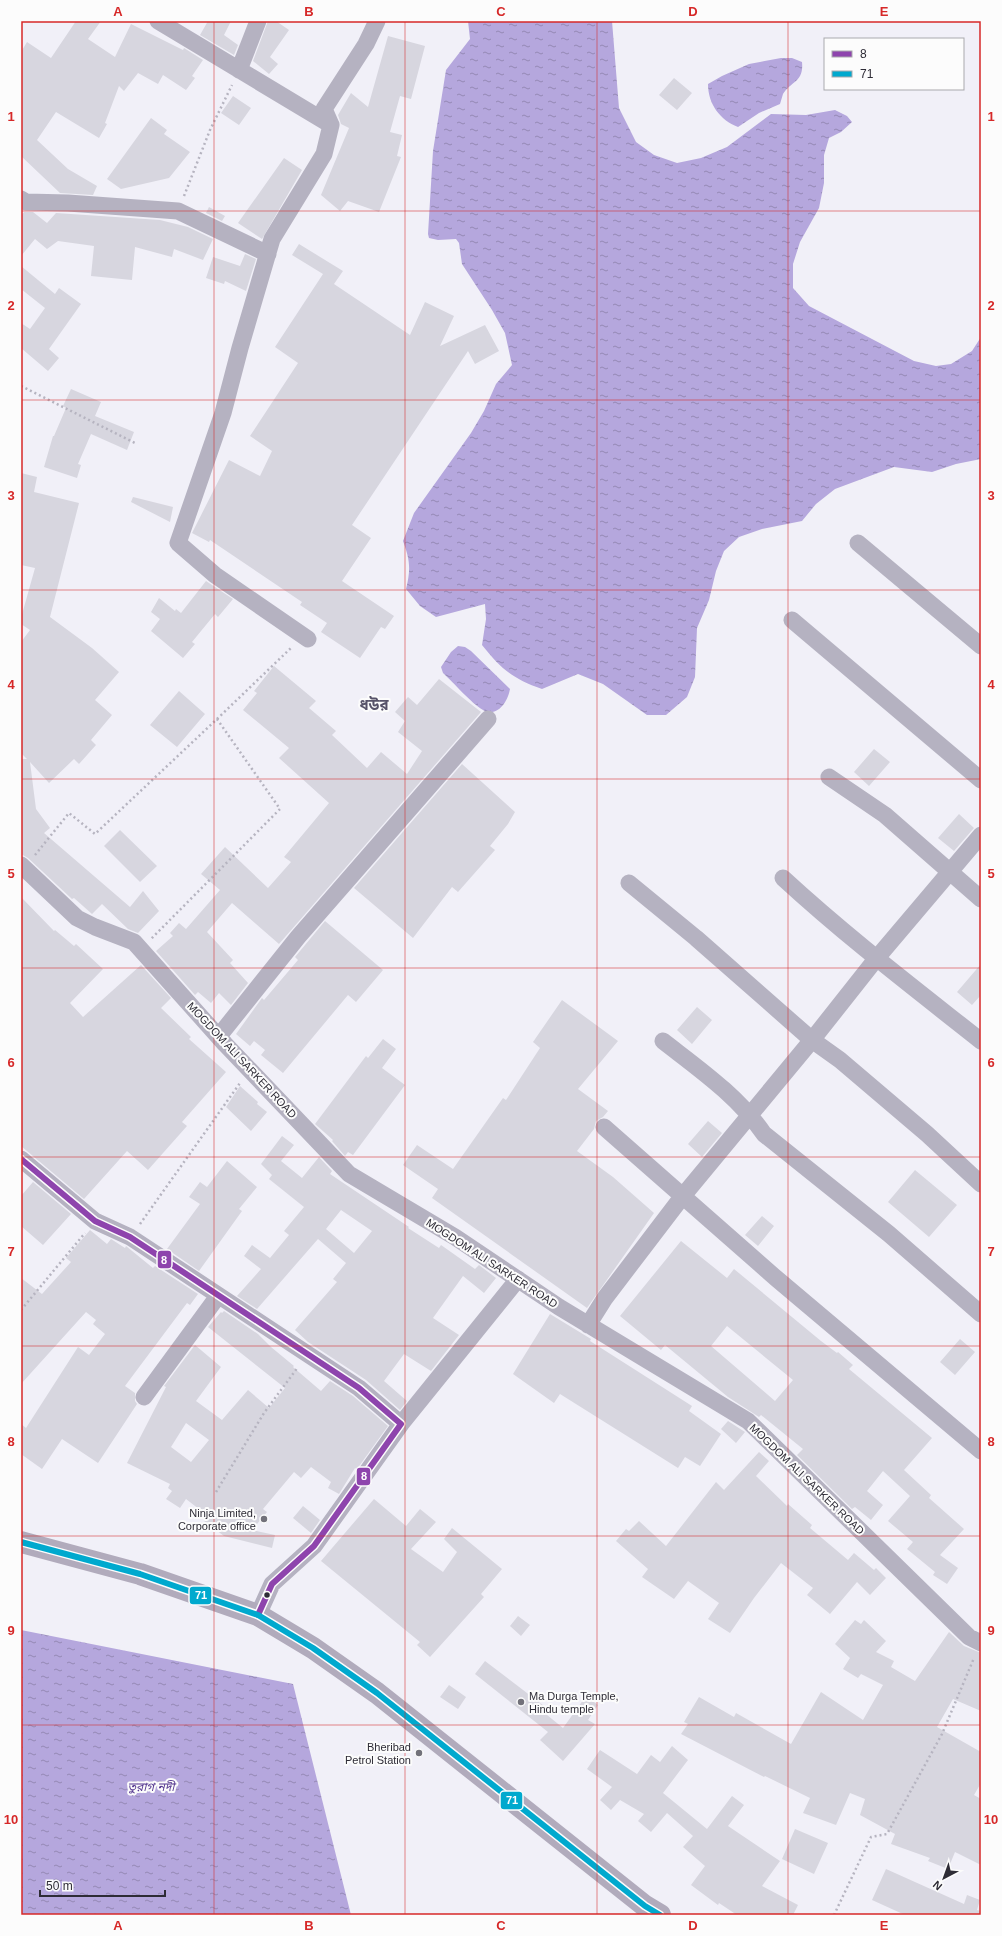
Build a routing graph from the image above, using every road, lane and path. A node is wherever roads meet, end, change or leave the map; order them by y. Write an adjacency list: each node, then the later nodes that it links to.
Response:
1 (158, 21): 4 (street)
2 (258, 21): 4 (street)
3 (377, 21): 5 (street)
4 (239, 70): 5 (street); 7 (path)
5 (331, 124): 8 (street)
6 (21, 199): 7 (street)
7 (178, 211): 8 (street)
8 (268, 254): 13 (street)
9 (21, 386): 10 (path)
10 (137, 444)
11 (858, 543): 14 (street)
12 (792, 620): 18 (street)
13 (306, 637): 15 (path)
14 (981, 646)
15 (217, 719): 20 (path); 25 (path)
16 (488, 719): 27 (street)
17 (829, 777): 21 (street)
18 (981, 780)
19 (981, 835): 21 (street)
20 (22, 867): 25 (street, MOGDOM ALI SARKER ROAD)
21 (950, 871): 24 (street); 26 (street)
22 (783, 878): 26 (street)
23 (629, 883): 28 (street)
24 (981, 899)
25 (141, 949): 27 (street, MOGDOM ALI SARKER ROAD)
26 (876, 959): 28 (street); 30 (street)
27 (219, 1036): 31 (street, MOGDOM ALI SARKER ROAD)
28 (812, 1040): 32 (street); 35 (street)
29 (663, 1041): 32 (street)
30 (981, 1041)
31 (250, 1069): 38 (path); 39 (street, MOGDOM ALI SARKER ROAD)
32 (750, 1114): 36 (street); 42 (street)
33 (604, 1127): 36 (street)
34 (21, 1159): 37 (street)
35 (981, 1184)
36 (682, 1197): 43 (street); 47 (street)
37 (95, 1221): 38 (street); 41 (path)
38 (130, 1237): 40 (street)
39 (518, 1279): 43 (street, MOGDOM ALI SARKER ROAD); 46 (street)
40 (218, 1296): 44 (street); 45 (street)
41 (21, 1310)
42 (981, 1314)
43 (588, 1325): 51 (street, MOGDOM ALI SARKER ROAD)
44 (307, 1355): 46 (street); 48 (path)
45 (144, 1397)
46 (401, 1424): 50 (street)
47 (981, 1451)
48 (216, 1492)
49 (21, 1542): 50 (highway)
50 (258, 1615): 52 (highway)
51 (981, 1643): 53 (path)
52 (660, 1915)
53 (834, 1915)

